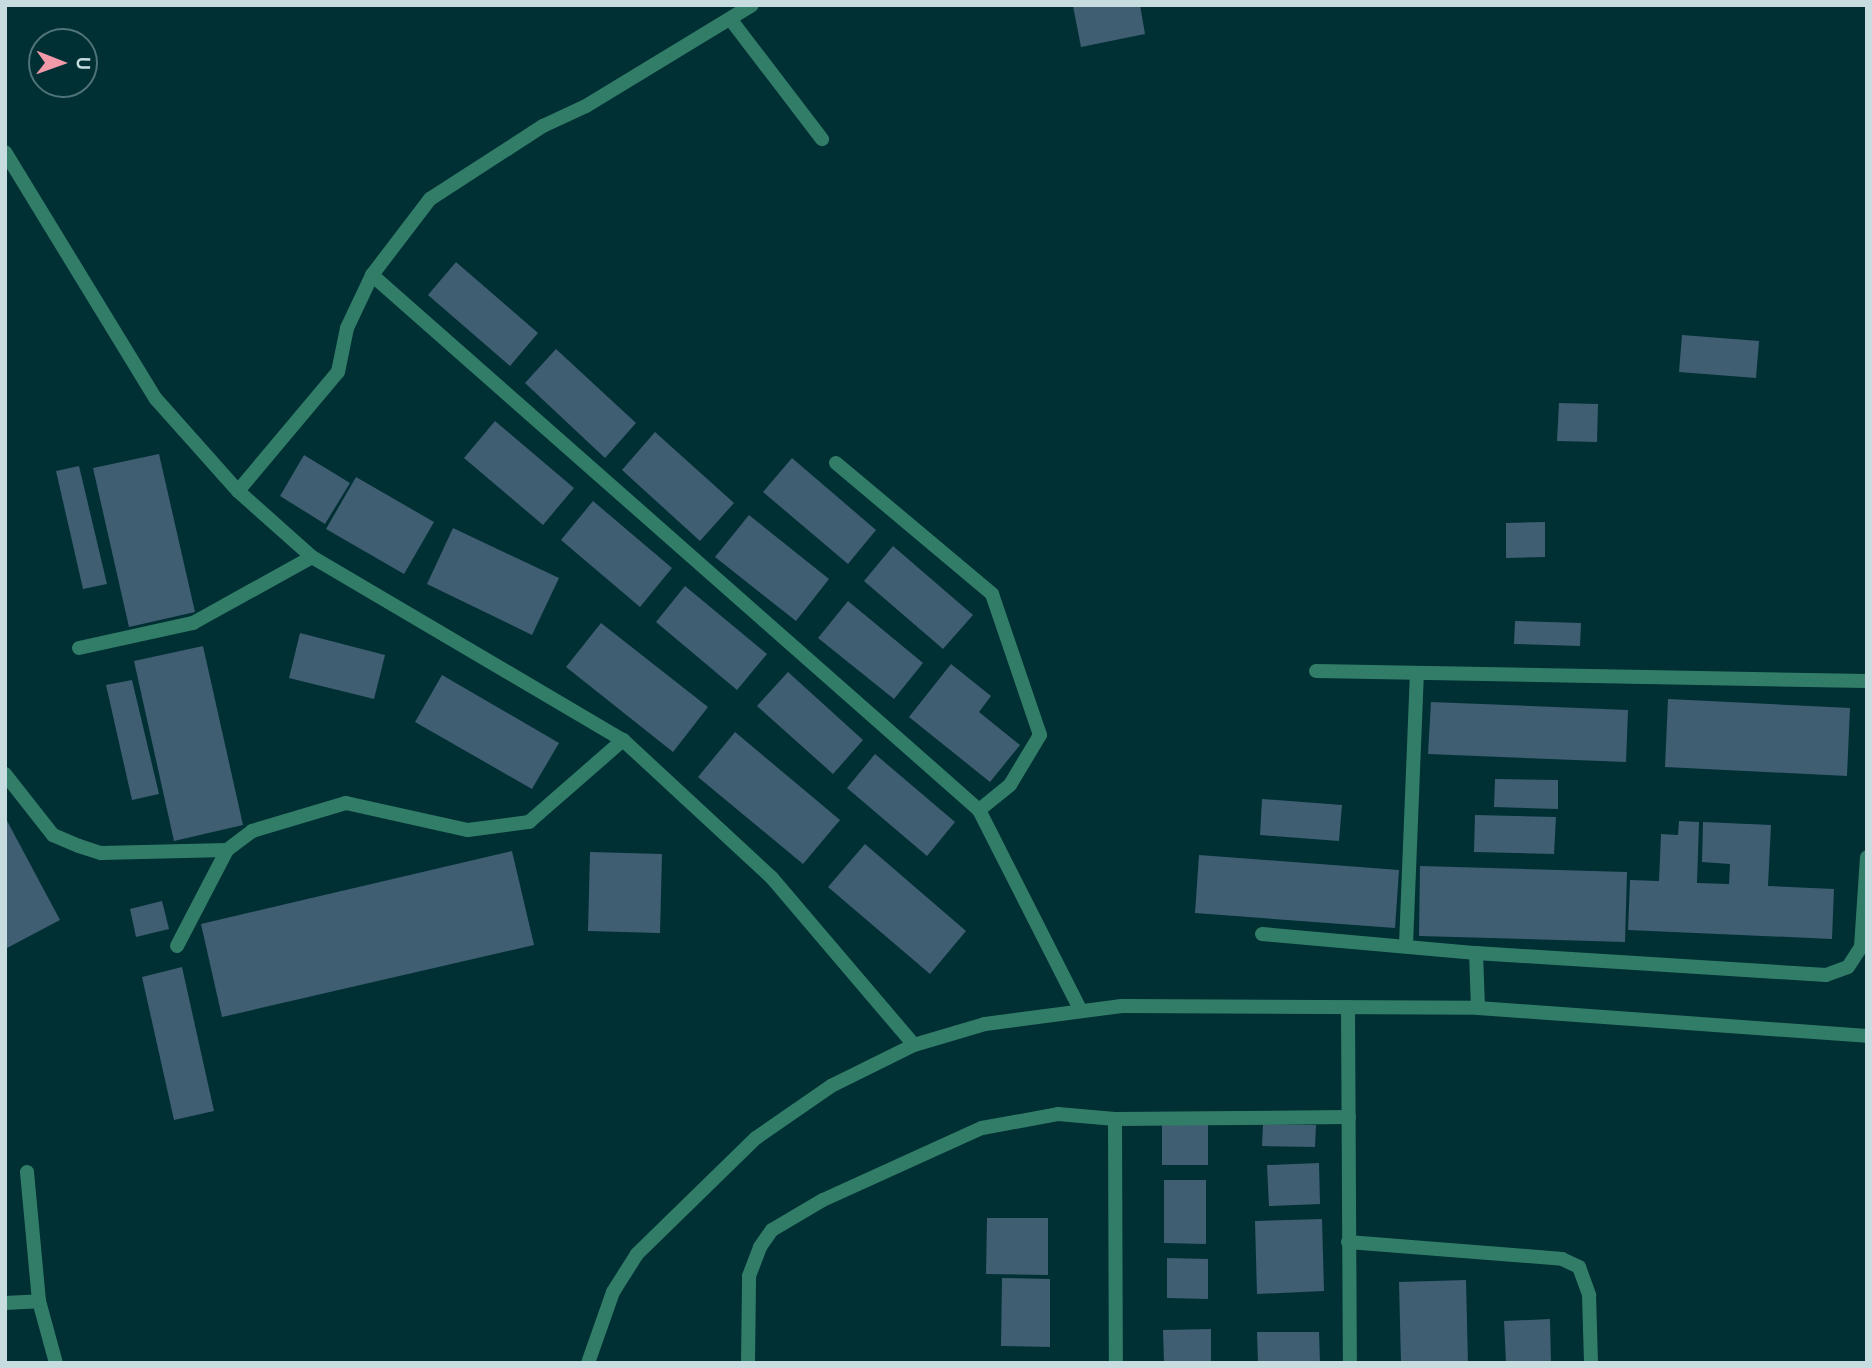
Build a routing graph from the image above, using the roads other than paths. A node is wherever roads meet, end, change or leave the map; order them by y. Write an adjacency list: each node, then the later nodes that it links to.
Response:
1 (752, 5): 2 (street)
2 (731, 20): 3 (street); 5 (street)
3 (822, 139)
4 (5, 152): 7 (street)
5 (372, 275): 7 (street); 15 (street)
6 (836, 463): 15 (street)
7 (238, 491): 8 (street)
8 (312, 557): 9 (street); 13 (street)
9 (79, 648)
10 (1317, 671): 11 (street)
11 (1417, 673): 12 (street); 19 (street)
12 (1867, 681)
13 (623, 740): 16 (street); 26 (street)
14 (5, 774): 16 (street)
15 (979, 810): 24 (street)
16 (227, 850): 20 (street)
17 (1867, 857): 21 (street)
18 (1262, 934): 19 (street)
19 (1406, 945): 21 (street)
20 (177, 946)
21 (1476, 953): 23 (street)
22 (1348, 1007): 23 (street); 24 (street); 27 (street)
23 (1478, 1008): 25 (street)
24 (1080, 1009): 26 (street)
25 (1867, 1037)
26 (914, 1045): 34 (street)
27 (1349, 1117): 28 (street); 30 (street)
28 (1115, 1119): 35 (street); 36 (street)
29 (27, 1172): 31 (street)
30 (1348, 1242): 37 (street); 38 (street)
31 (39, 1301): 32 (street); 33 (street)
32 (5, 1303)
33 (56, 1363)
34 (589, 1363)
35 (748, 1363)
36 (1116, 1363)
37 (1350, 1363)
38 (1591, 1363)

